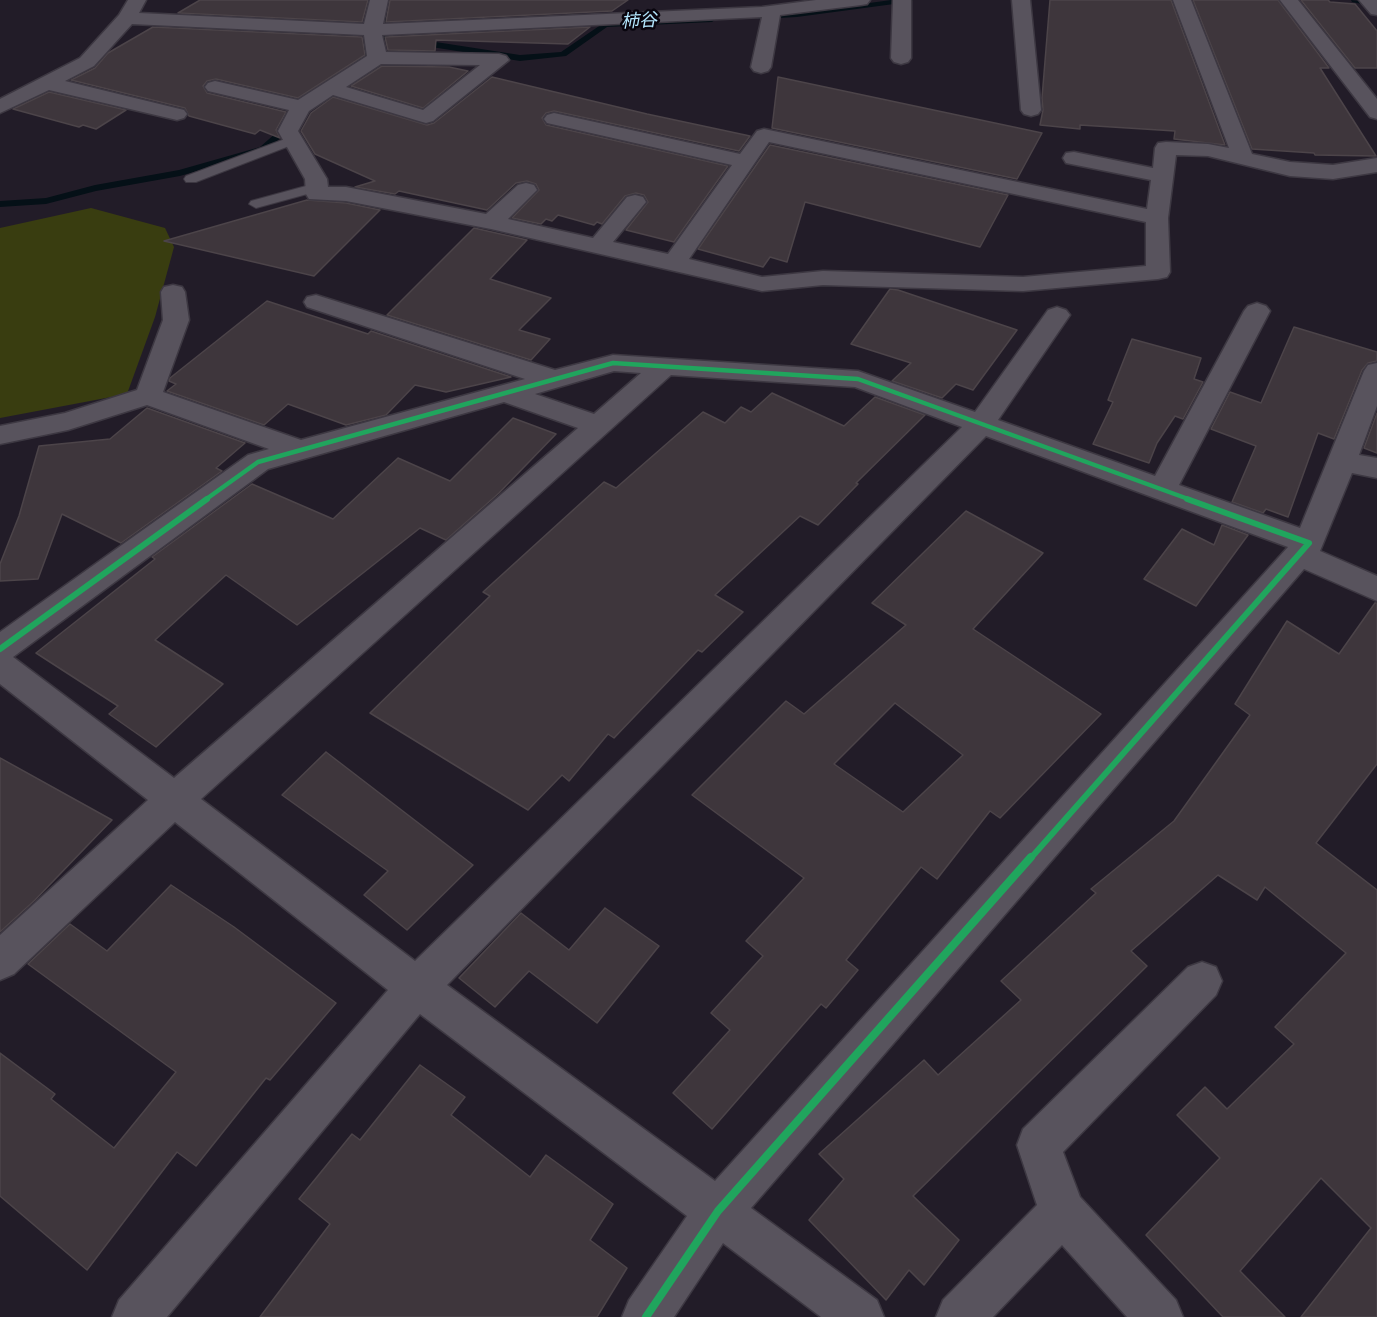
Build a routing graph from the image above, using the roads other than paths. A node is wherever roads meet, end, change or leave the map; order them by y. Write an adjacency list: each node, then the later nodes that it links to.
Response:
1 (137, 0): 12 (street)
2 (379, 0): 14 (street)
3 (861, 0): 11 (street)
4 (902, 0): 16 (street)
5 (1021, 0): 23 (street)
6 (1182, 0): 29 (street)
7 (1289, 0): 24 (street)
8 (1368, 0): 10 (street)
9 (466, 9): 13 (street)
10 (1377, 10)
11 (772, 11): 13 (street); 17 (street)
12 (127, 18): 14 (street); 18 (street)
13 (458, 26): 14 (street)
14 (372, 30): 15 (street)
15 (377, 58): 20 (street); 20 (street)
16 (901, 58)
17 (761, 66)
18 (46, 84): 21 (street); 25 (street)
19 (215, 87): 22 (street)
20 (329, 88): 22 (street)
21 (0, 107)
22 (301, 107): 27 (street)
23 (1031, 110)
24 (1377, 113)
25 (177, 114)
26 (555, 119): 30 (street)
27 (293, 140): 33 (lane); 34 (street)
28 (1074, 158): 32 (street)
29 (1243, 158): 31 (street); 32 (street)
30 (745, 162): 38 (street); 41 (street)
31 (1377, 165)
32 (1162, 176): 38 (street)
33 (191, 178)
34 (317, 188): 37 (lane); 39 (street)
35 (526, 190): 39 (street)
36 (635, 202): 40 (street)
37 (256, 204)
38 (1157, 218): 41 (street)
39 (491, 222): 40 (street)
40 (598, 246): 41 (street)
41 (674, 263)
42 (173, 292): 50 (street)
43 (316, 303): 48 (street)
44 (1257, 311): 57 (street)
45 (1057, 315): 51 (street)
46 (665, 366): 48 (street); 51 (street); 52 (street)
47 (1377, 371): 55 (street)
48 (554, 379): 49 (street)
49 (505, 393): 52 (street); 54 (street)
50 (148, 396): 53 (street); 54 (street)
51 (981, 424): 57 (street); 64 (street)
52 (599, 425): 61 (street)
53 (0, 435)
54 (299, 450): 60 (street)
55 (1342, 460): 56 (street); 58 (street)
56 (1377, 468)
57 (1162, 490): 58 (street)
58 (1304, 549): 59 (street); 65 (street)
59 (1377, 589)
60 (1, 662): 61 (street)
61 (174, 800): 62 (street); 64 (street)
62 (0, 961)
63 (1202, 981): 66 (street)
64 (417, 987): 65 (street); 67 (street)
65 (718, 1211): 68 (street); 69 (street)
66 (1062, 1212): 70 (street); 71 (street)
67 (136, 1317)
68 (646, 1317)
69 (860, 1317)
70 (960, 1317)
71 (1159, 1317)

